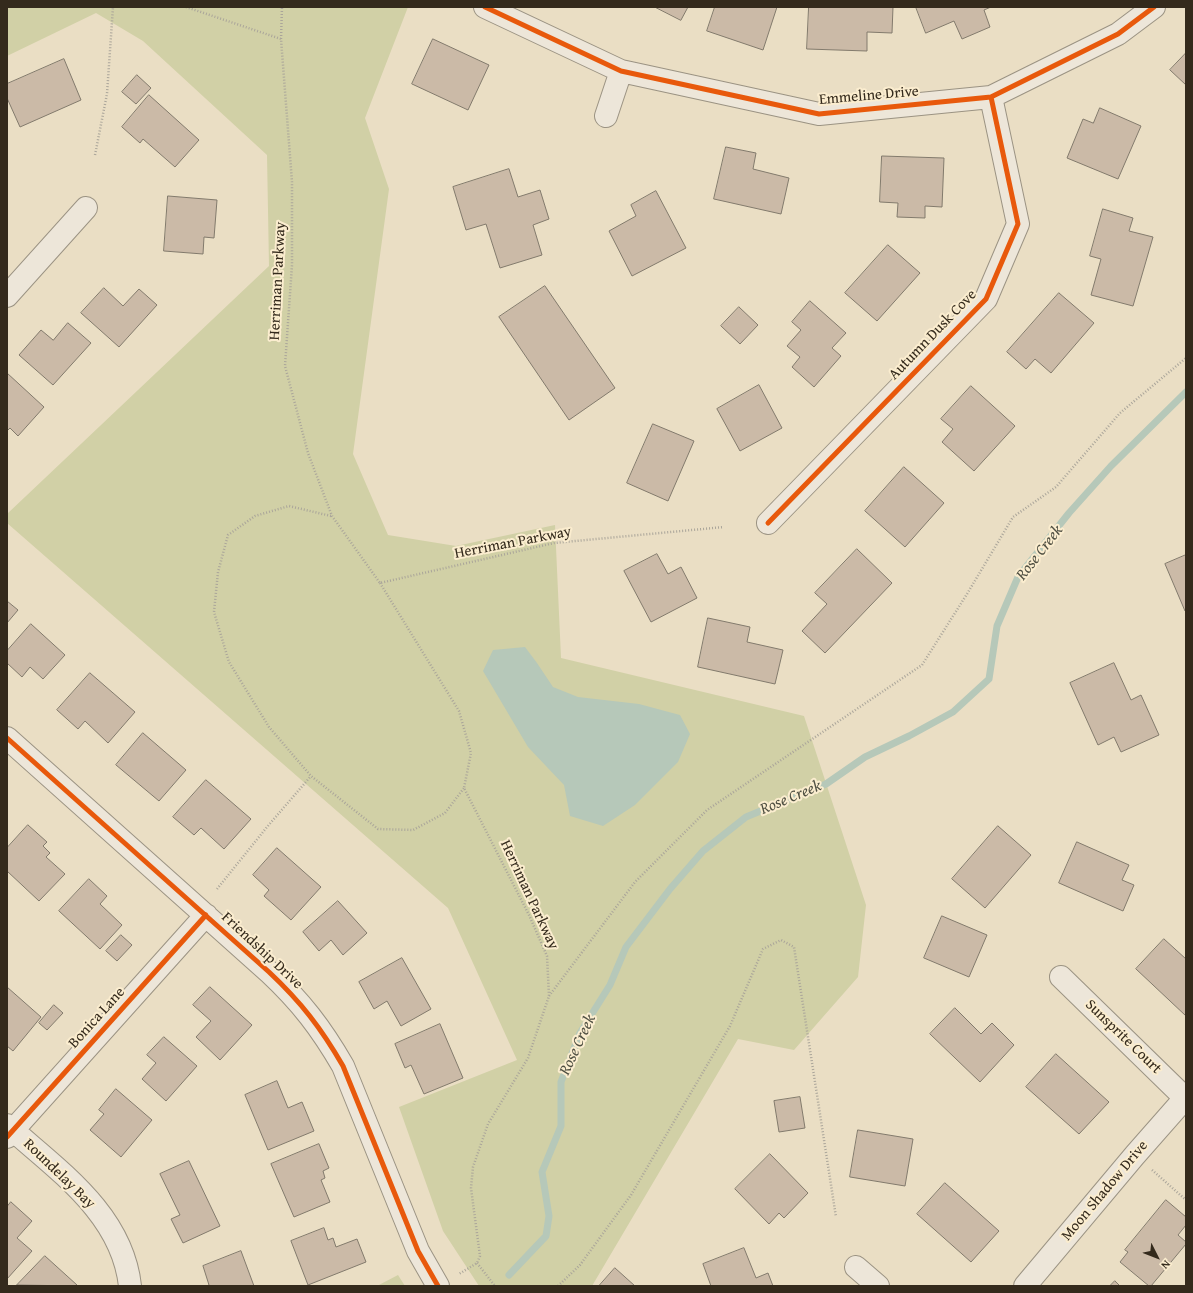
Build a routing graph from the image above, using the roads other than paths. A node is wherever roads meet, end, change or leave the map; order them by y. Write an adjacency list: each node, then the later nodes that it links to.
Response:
1 (485, 7): 3 (street, Emmeline Drive)
2 (1154, 7): 4 (street, Emmeline Drive)
3 (622, 71): 4 (street, Emmeline Drive); 5 (street)
4 (991, 97): 8 (street, Autumn Dusk Cove)
5 (606, 116)
6 (86, 208): 7 (street)
7 (7, 296)
8 (768, 523)
9 (7, 738): 10 (street, Friendship Drive)
10 (206, 915): 13 (street, Bonica Lane); 16 (street, Friendship Drive)
11 (1061, 977): 12 (street, Sunsprite Court)
12 (1186, 1097): 18 (street, Moon Shadow Drive)
13 (9, 1130): 15 (street, Roundelay Bay)
14 (856, 1267): 17 (street)
15 (130, 1286)
16 (438, 1286)
17 (878, 1286)
18 (1025, 1286)

